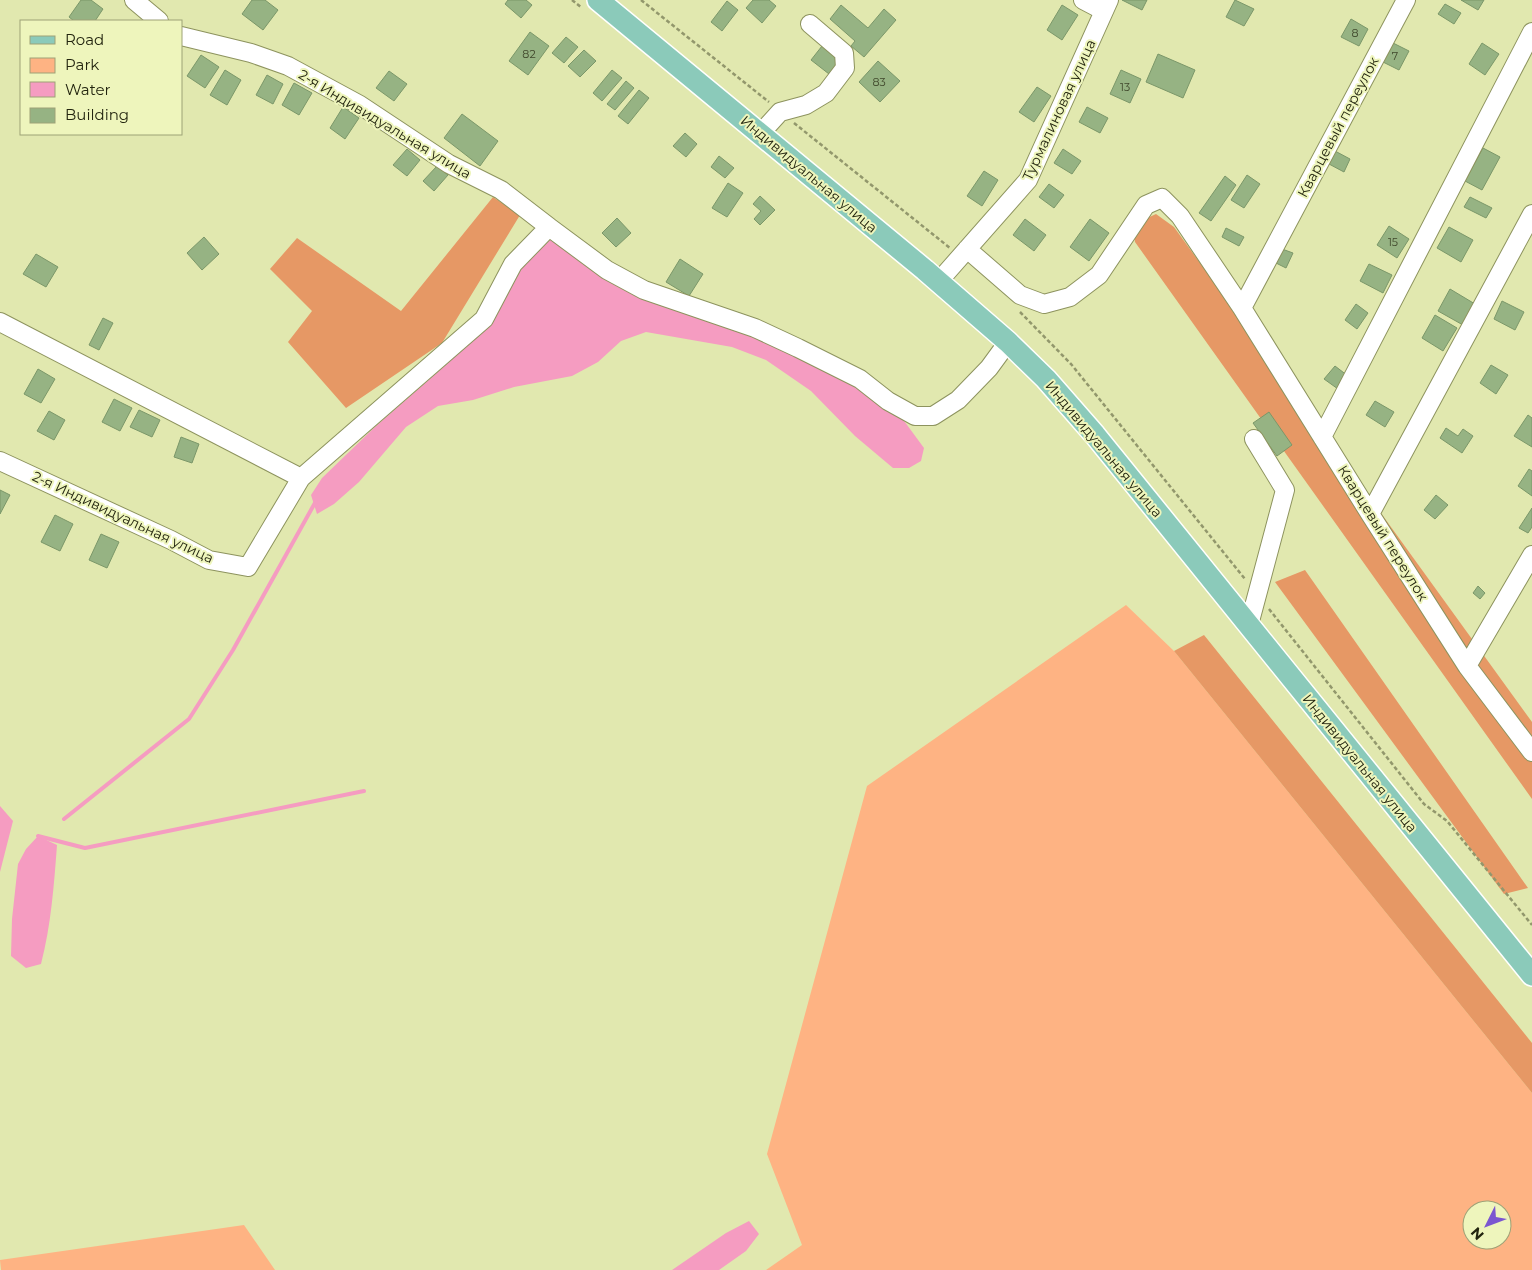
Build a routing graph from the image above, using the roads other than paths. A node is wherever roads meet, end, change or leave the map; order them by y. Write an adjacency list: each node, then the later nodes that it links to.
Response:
1 (134, 0): 6 (street)
2 (598, 0): 10 (main road, Индивидуальная улица)
3 (1082, 0): 5 (street)
4 (1406, 0): 15 (street, Кварцевый переулок)
5 (1107, 6): 13 (street, Турмалиновая улица)
6 (158, 20)
7 (810, 24): 10 (street)
8 (1532, 32): 18 (street)
9 (182, 36): 12 (street, 2-я Индивидуальная улица)
10 (760, 134): 14 (main road, Индивидуальная улица)
11 (1532, 214): 22 (street)
12 (549, 227): 17 (street, 2-я Индивидуальная улица); 21 (street)
13 (964, 253): 14 (street, Турмалиновая улица); 15 (street, Кварцевый переулок)
14 (939, 281): 17 (main road, Индивидуальная улица)
15 (1242, 308): 18 (street, Кварцевый переулок)
16 (0, 322): 21 (street)
17 (1008, 342): 24 (main road, Индивидуальная улица)
18 (1322, 437): 22 (street, Кварцевый переулок)
19 (1254, 438): 24 (street)
20 (0, 461): 21 (street, 2-я Индивидуальная улица)
21 (301, 478)
22 (1370, 514): 25 (street, Кварцевый переулок)
23 (1532, 556): 25 (street)
24 (1249, 626): 27 (main road, Индивидуальная улица)
25 (1467, 666): 26 (street, Кварцевый переулок)
26 (1532, 752)
27 (1532, 975)

